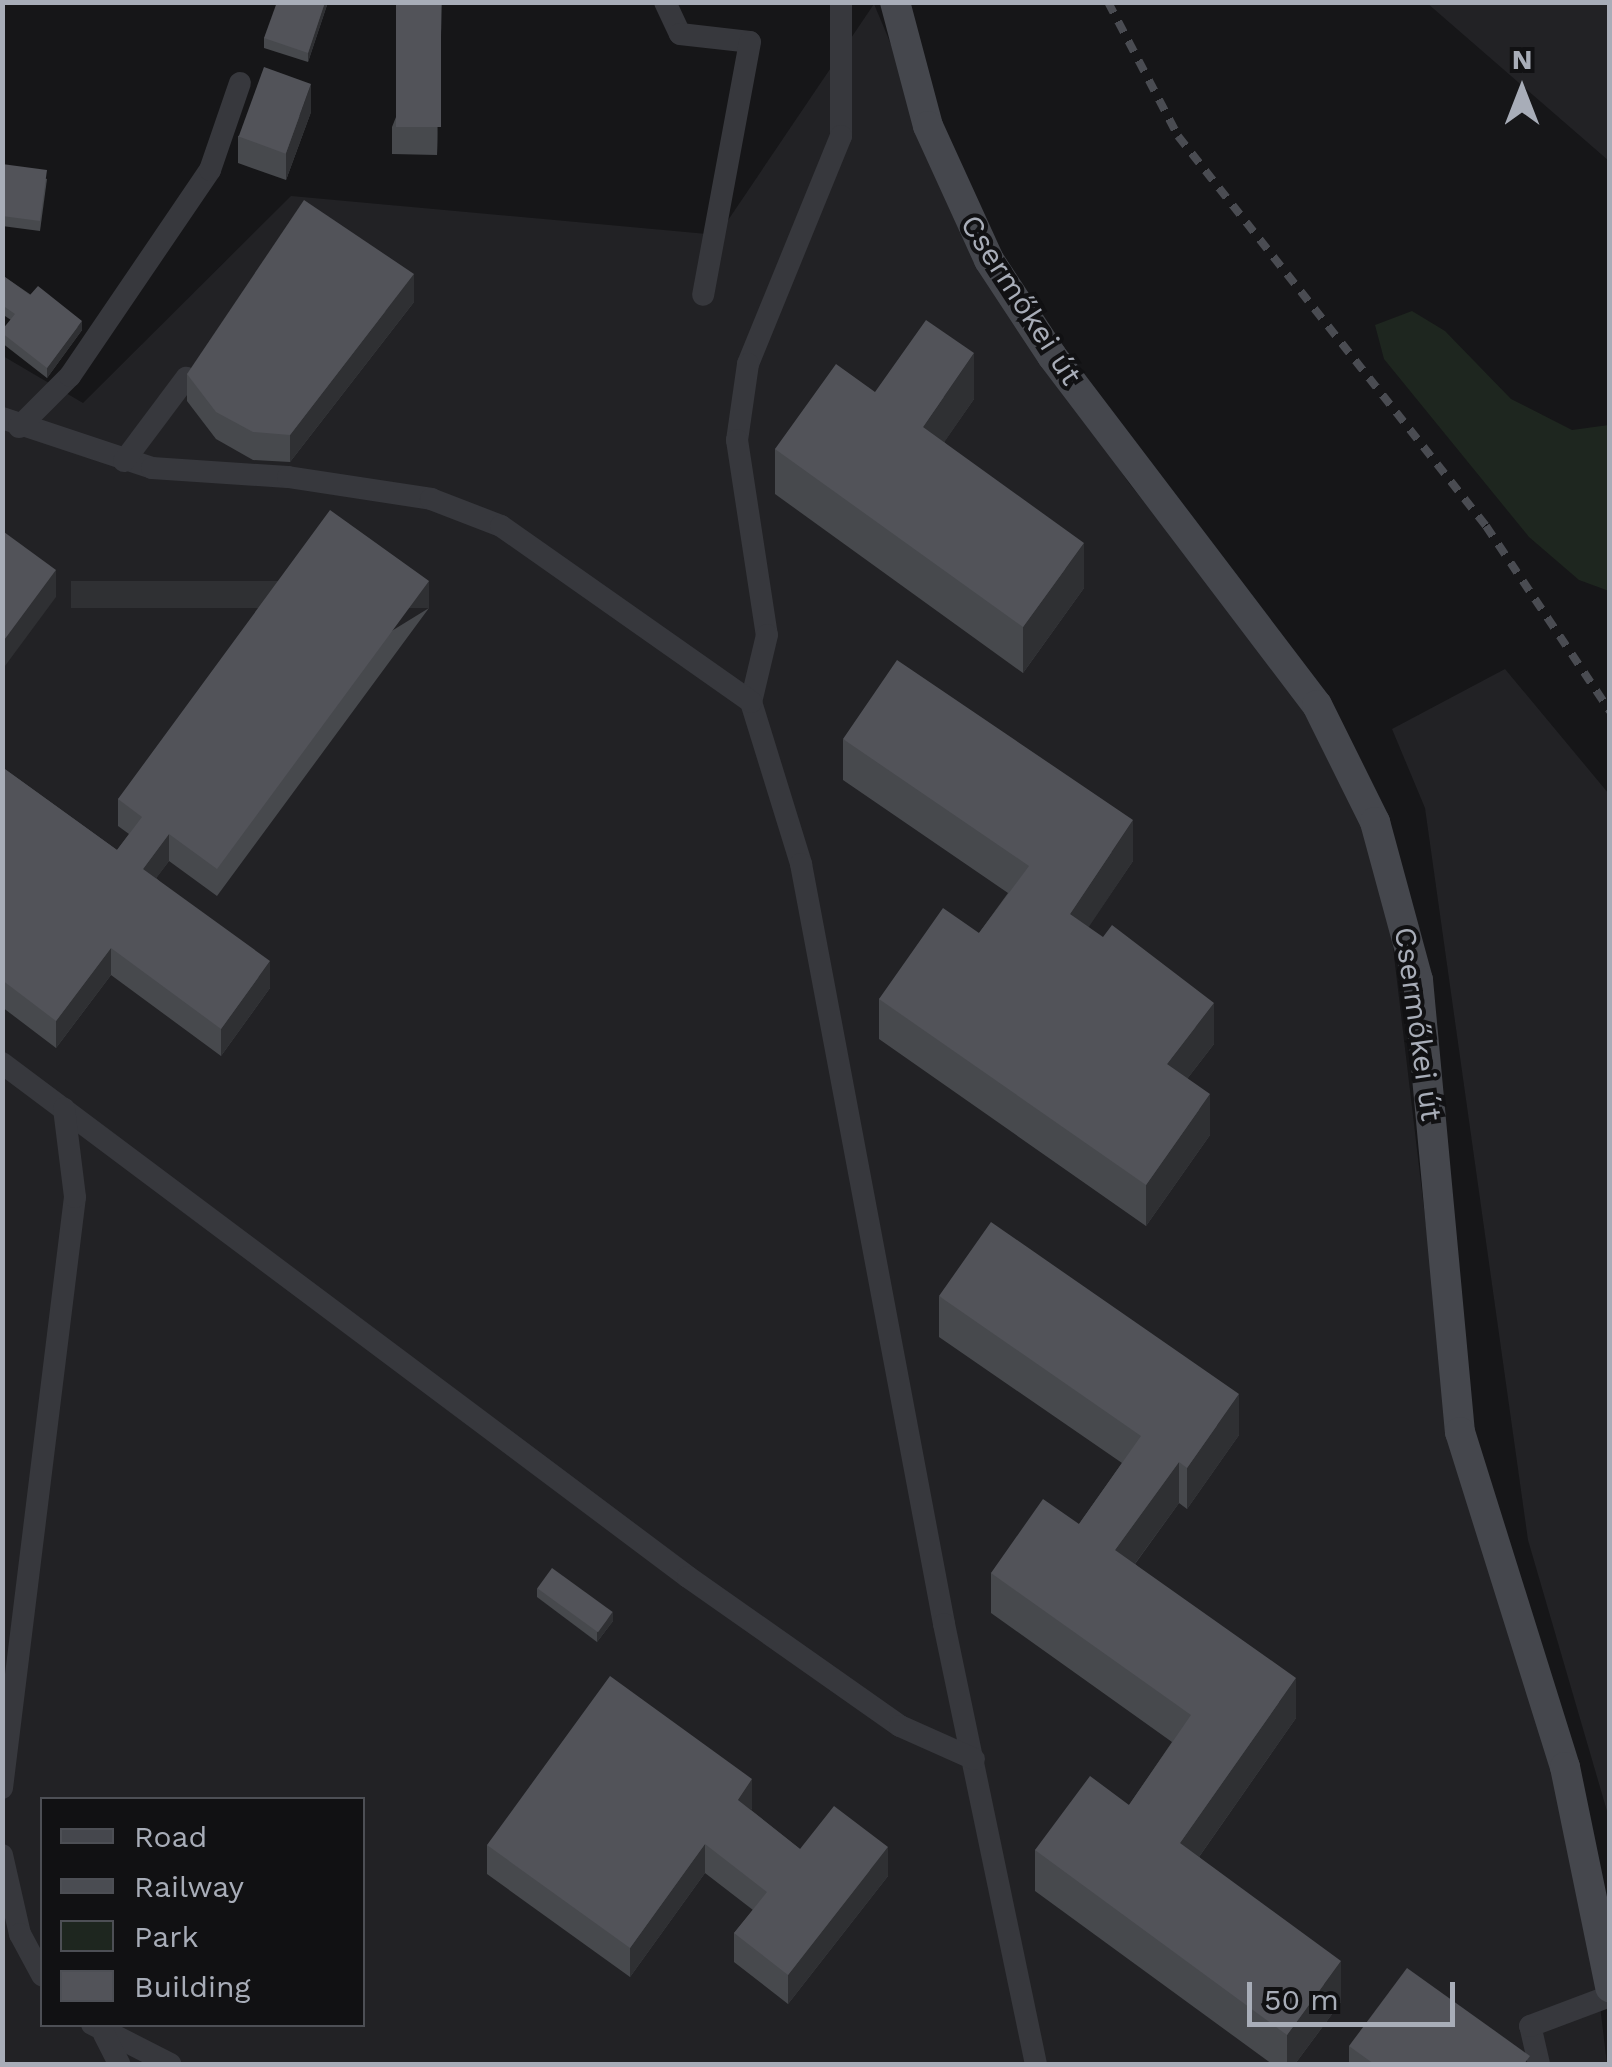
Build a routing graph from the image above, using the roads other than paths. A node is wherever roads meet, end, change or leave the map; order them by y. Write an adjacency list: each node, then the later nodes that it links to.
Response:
1 (665, 2): 5 (street)
2 (841, 2): 9 (street)
3 (896, 2): 16 (main road, Csermőkei út)
4 (240, 83): 7 (street)
5 (703, 294)
6 (186, 378): 8 (street)
7 (11, 422): 8 (street)
8 (124, 461): 9 (street)
9 (752, 702): 12 (street)
10 (2, 1063): 11 (street)
11 (64, 1109): 12 (street); 13 (street)
12 (974, 1759): 21 (street)
13 (2, 1788)
14 (2, 1855): 15 (street)
15 (40, 1971)
16 (1610, 1986)
17 (1610, 1996): 22 (street)
18 (98, 2029): 19 (street); 20 (street)
19 (119, 2064)
20 (170, 2064)
21 (1036, 2064)
22 (1538, 2064)

